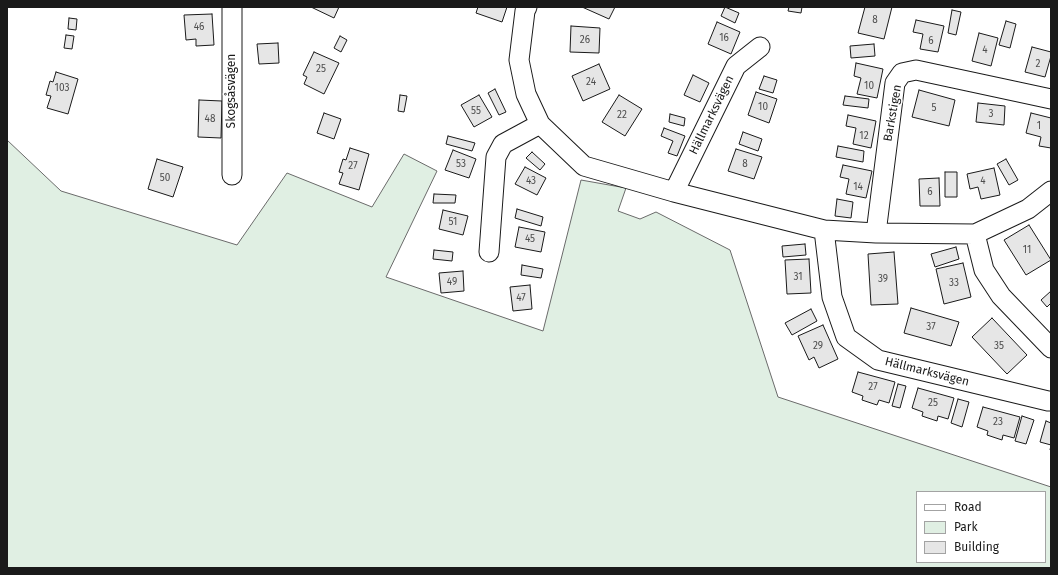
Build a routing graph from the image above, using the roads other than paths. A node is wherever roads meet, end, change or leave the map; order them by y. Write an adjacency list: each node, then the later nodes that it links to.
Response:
1 (232, 7): 6 (street, Skogsåsvägen)
2 (527, 7): 5 (street)
3 (760, 47): 8 (street, Hällmarksvägen)
4 (1051, 99): 10 (street, Barkstigen)
5 (540, 124): 8 (street); 12 (street)
6 (232, 175)
7 (1051, 191): 11 (street)
8 (674, 192): 9 (street)
9 (824, 230): 10 (street); 14 (street, Hällmarksvägen)
10 (876, 233): 11 (street)
11 (975, 234): 13 (street)
12 (489, 252)
13 (1051, 348)
14 (1051, 400)

